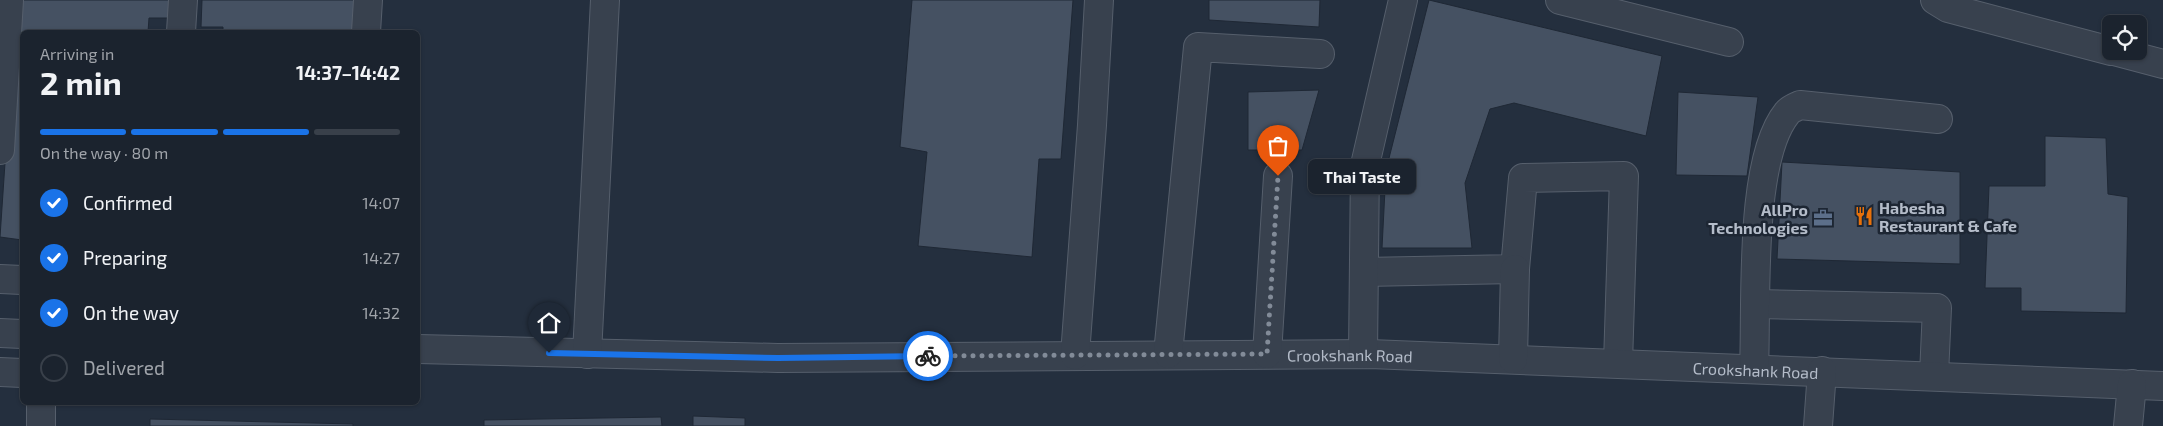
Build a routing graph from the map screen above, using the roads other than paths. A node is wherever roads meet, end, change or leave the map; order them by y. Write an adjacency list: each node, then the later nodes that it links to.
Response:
1 (9, 0): 17 (street)
2 (183, 0): 9 (street)
3 (368, 0): 10 (street)
4 (605, 0): 27 (street)
5 (1098, 0): 28 (street)
6 (1403, 0): 20 (street)
7 (1560, 0): 11 (street)
8 (1945, 3): 12 (street)
9 (181, 30)
10 (366, 30)
11 (1729, 42)
12 (2102, 48)
13 (1320, 54): 29 (street)
14 (2147, 60): 15 (street)
15 (2163, 64)
16 (1938, 119): 23 (street)
17 (0, 150)
18 (1278, 176): 30 (street)
19 (1515, 269): 20 (street); 32 (street); 33 (street)
20 (1364, 272): 31 (street)
21 (0, 279): 22 (street)
22 (20, 280)
23 (1756, 304): 34 (street); 38 (street)
24 (0, 333): 25 (street)
25 (20, 334)
26 (420, 349): 27 (street, Crookshank Road)
27 (587, 354): 28 (street, Crookshank Road)
28 (1075, 354): 29 (street, Crookshank Road)
29 (1168, 354): 30 (street, Crookshank Road)
30 (1267, 354): 31 (street, Crookshank Road)
31 (1363, 354): 32 (street, Crookshank Road)
32 (1512, 359): 33 (street, Crookshank Road)
33 (1618, 363): 34 (street, Crookshank Road)
34 (1754, 368): 35 (street, Crookshank Road)
35 (1822, 371): 38 (street, Crookshank Road); 43 (street)
36 (0, 372): 37 (street)
37 (20, 373)
38 (1934, 375): 39 (street, Crookshank Road)
39 (2132, 384): 40 (street, Crookshank Road); 44 (street)
40 (2163, 386)
41 (41, 405): 42 (street)
42 (41, 426)
43 (1818, 426)
44 (2128, 426)

